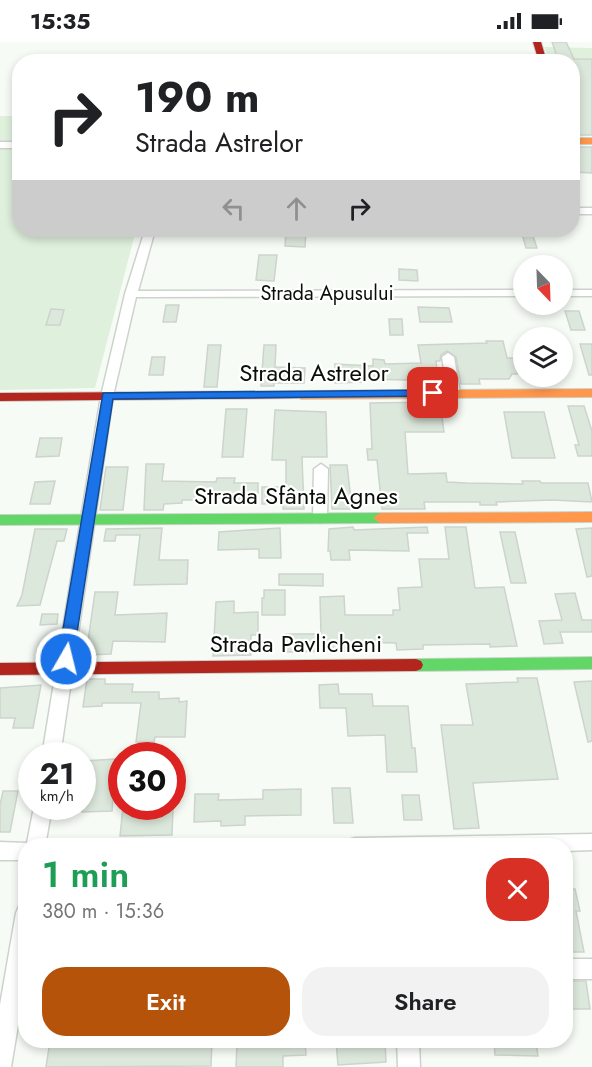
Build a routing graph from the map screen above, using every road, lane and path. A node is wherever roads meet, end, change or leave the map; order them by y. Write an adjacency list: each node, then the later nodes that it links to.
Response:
1 (148, 237): 5 (street)
2 (513, 293): 5 (street, Strada Apusului)
3 (573, 293): 4 (street)
4 (592, 293)
5 (131, 294): 9 (street)
6 (448, 357): 7 (street)
7 (454, 393): 8 (street, Strada Astrelor); 9 (street, Strada Astrelor)
8 (592, 393)
9 (108, 396): 10 (street, Strada Astrelor); 14 (street)
10 (0, 397)
11 (321, 469): 13 (street)
12 (592, 517): 13 (street, Strada Sfânta Agnes)
13 (320, 518): 14 (street, Strada Sfânta Agnes)
14 (87, 519): 15 (street, Strada Sfânta Agnes); 17 (street)
15 (0, 520)
16 (592, 663): 17 (street, Strada Pavlicheni)
17 (64, 668): 18 (street, Strada Pavlicheni); 19 (street)
18 (0, 669)
19 (53, 742)
20 (41, 820): 21 (street)
21 (37, 838)
22 (573, 842): 23 (street)
23 (592, 842)
24 (0, 851): 25 (street)
25 (18, 851)
26 (18, 960): 30 (street)
27 (573, 969): 28 (street)
28 (592, 969)
29 (408, 1048): 31 (street)
30 (0, 1067)
31 (409, 1067)

